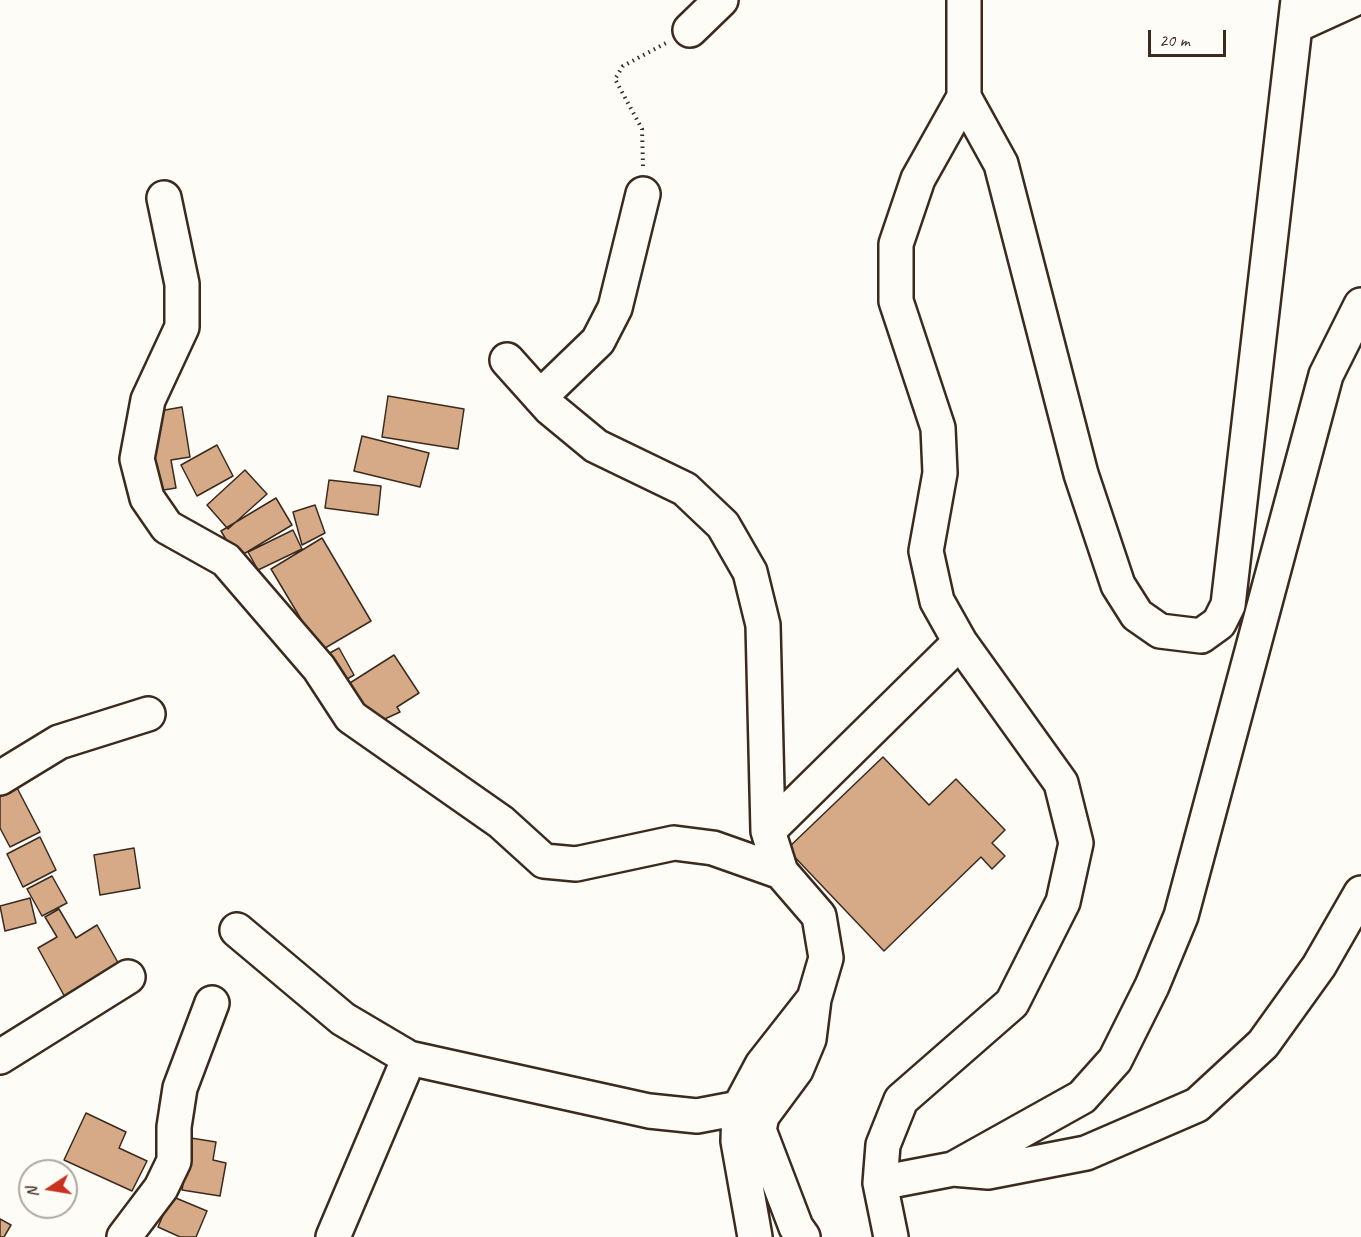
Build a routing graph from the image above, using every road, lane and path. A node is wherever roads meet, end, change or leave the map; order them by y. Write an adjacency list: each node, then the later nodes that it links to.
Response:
1 (721, 0): 5 (street)
2 (964, 0): 6 (street)
3 (1352, 0): 4 (street)
4 (1297, 13): 6 (street)
5 (690, 30): 7 (path)
6 (964, 97): 12 (street)
7 (644, 194): 11 (street)
8 (164, 198): 16 (street)
9 (1361, 304): 25 (street)
10 (507, 360): 11 (street)
11 (540, 397): 15 (street)
12 (960, 642): 15 (street); 26 (street)
13 (148, 714): 14 (street)
14 (0, 778)
15 (768, 831): 16 (street)
16 (782, 872): 20 (street)
17 (1361, 893): 25 (street)
18 (237, 930): 23 (street)
19 (128, 977): 22 (street)
20 (814, 999): 24 (street); 30 (street)
21 (212, 1003): 27 (street)
22 (0, 1057)
23 (409, 1058): 24 (street); 28 (street)
24 (739, 1108): 29 (street)
25 (953, 1169): 26 (street)
26 (880, 1183): 31 (street)
27 (124, 1237)
28 (333, 1237)
29 (755, 1237)
30 (803, 1237)
31 (891, 1237)

